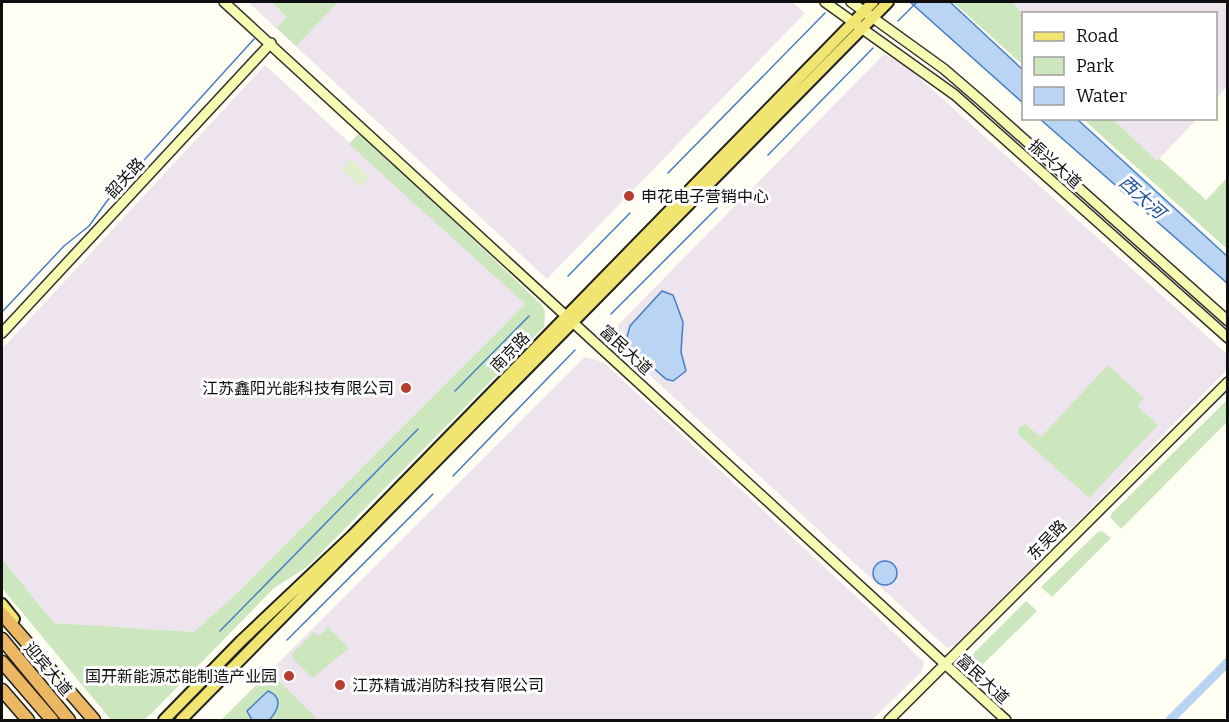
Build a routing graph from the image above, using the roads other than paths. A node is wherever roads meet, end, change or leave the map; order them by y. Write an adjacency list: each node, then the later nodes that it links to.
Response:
1 (224, 2): 8 (street, 富民大道)
2 (825, 2): 7 (street, 振兴大道)
3 (851, 2): 6 (street, 振兴大道)
4 (873, 2): 6 (main road, 南京路)
5 (888, 2): 6 (main road, 南京路)
6 (868, 14): 7 (main road, 南京路); 10 (street, 振兴大道)
7 (857, 25): 9 (main road, 南京路); 12 (street, 振兴大道)
8 (270, 43): 9 (street, 富民大道); 11 (street, 韶关路)
9 (570, 319): 17 (main road, 南京路); 19 (street, 富民大道); 31 (main road, 南京路)
10 (1227, 321)
11 (2, 333)
12 (1227, 338)
13 (1227, 382): 19 (street, 东吴路)
14 (2, 604): 20 (main road)
15 (2, 614): 27 (highway)
16 (2, 639): 26 (highway, 迎宾大道)
17 (232, 651): 29 (main road); 30 (main road, 南京路)
18 (2, 662): 25 (highway, 迎宾大道)
19 (946, 665): 32 (street, 东吴路); 33 (street, 富民大道)
20 (69, 687): 27 (main road); 28 (main road)
21 (2, 690): 24 (highway)
22 (2, 698): 23 (main road)
23 (21, 720)
24 (28, 720)
25 (52, 720)
26 (69, 720)
27 (94, 720)
28 (100, 720)
29 (156, 720)
30 (164, 720)
31 (182, 720)
32 (889, 720)
33 (1006, 720)

